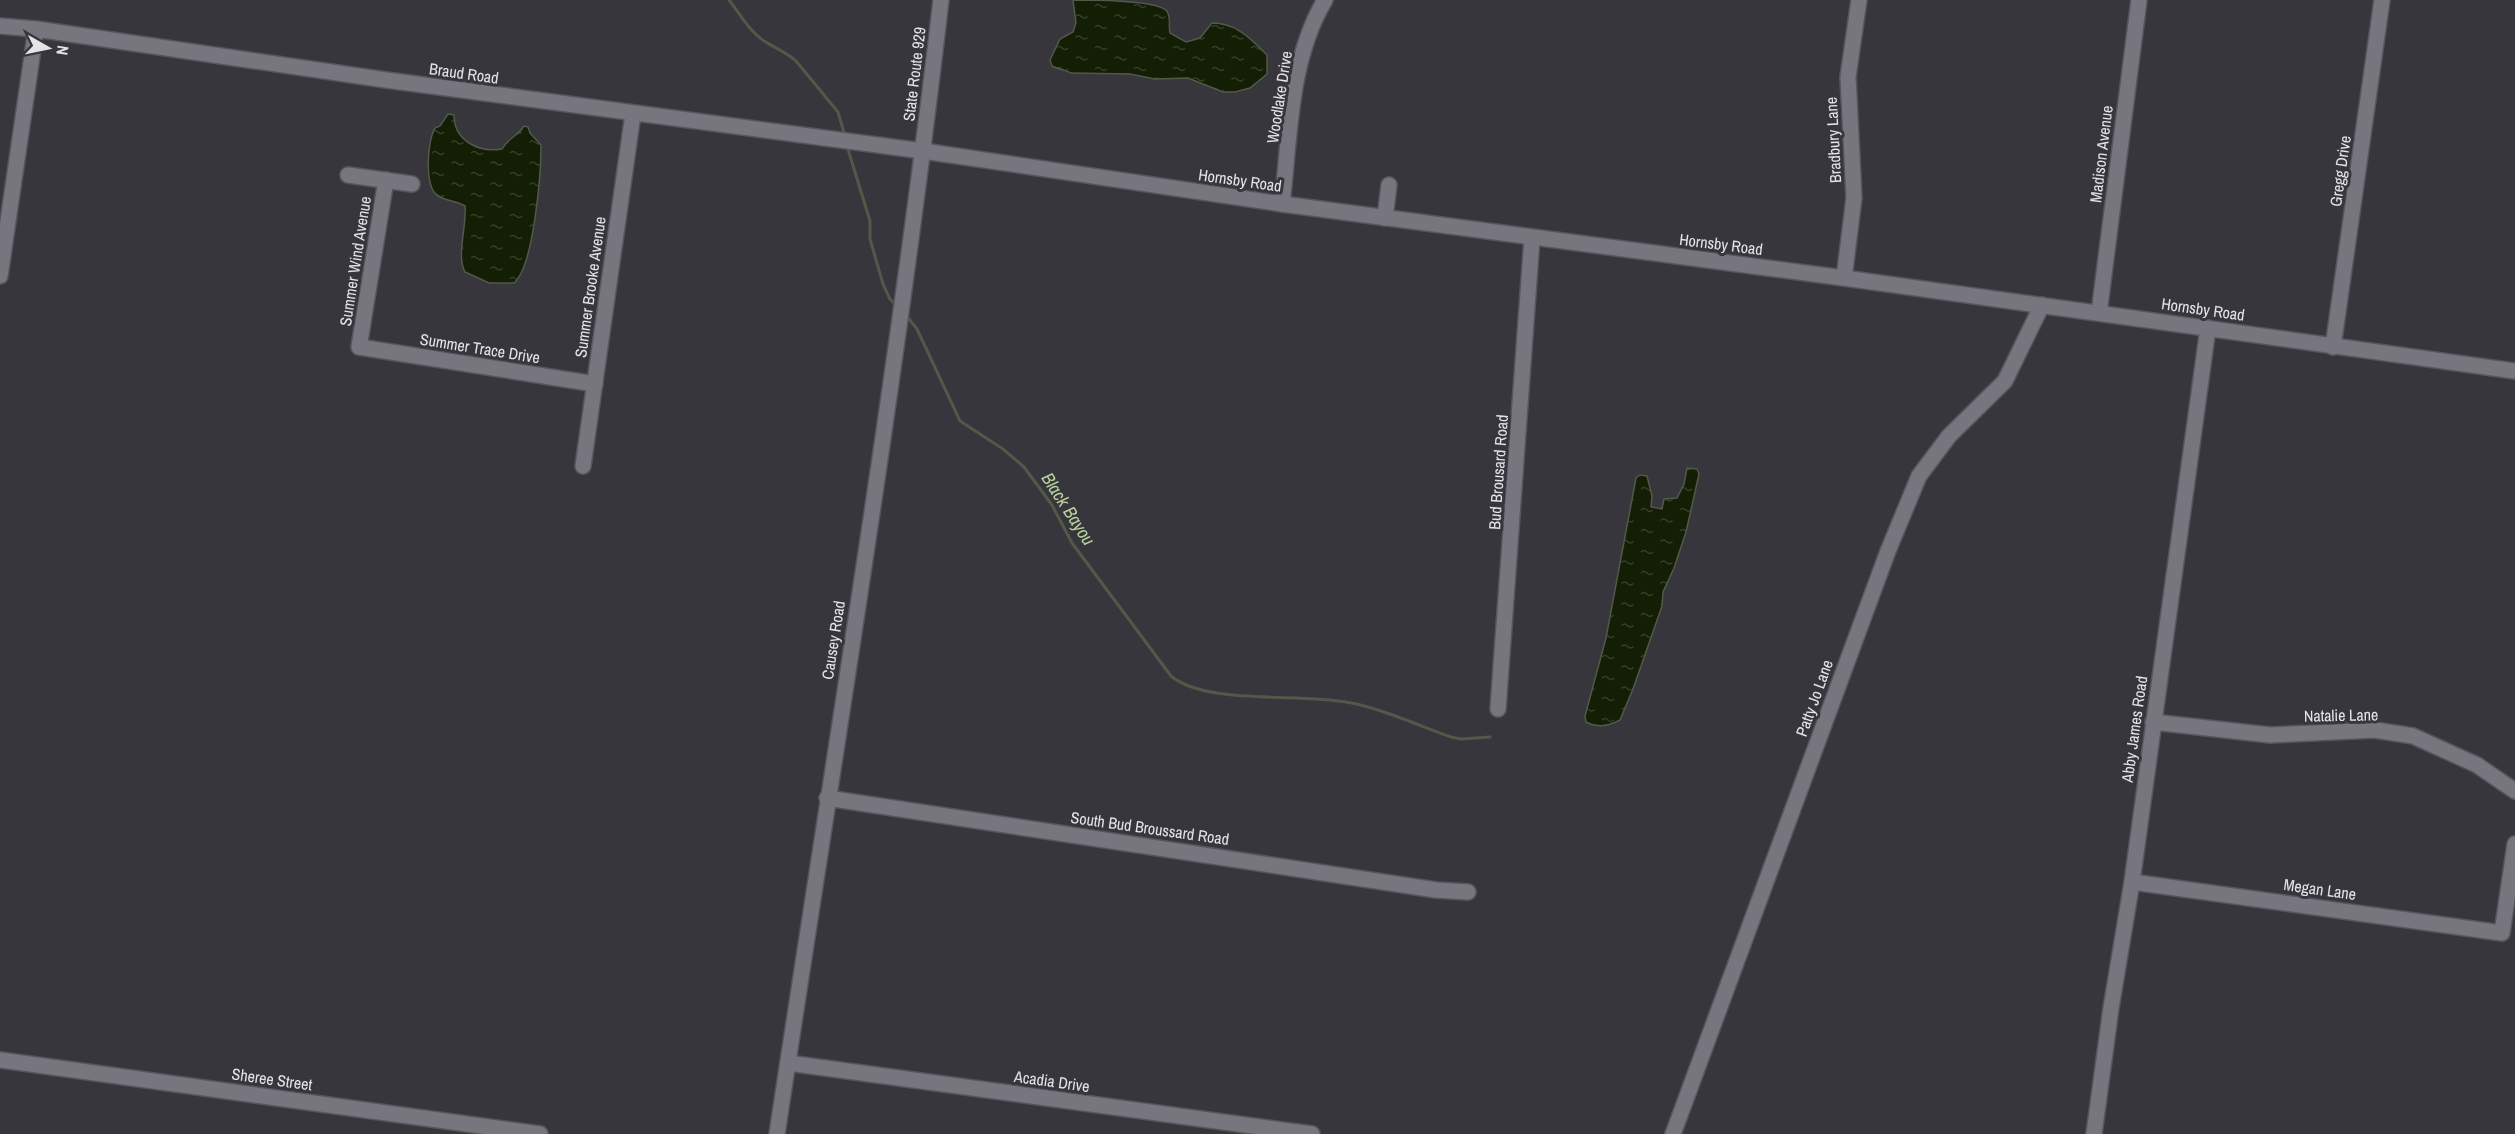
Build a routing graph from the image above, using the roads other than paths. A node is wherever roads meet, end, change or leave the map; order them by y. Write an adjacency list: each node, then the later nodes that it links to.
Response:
1 (941, 0): 9 (street, State Route 929)
2 (1325, 0): 14 (street, Woodlake Drive)
3 (1859, 0): 18 (street, Bradbury Lane)
4 (2139, 0): 20 (street, Madison Avenue)
5 (2382, 0): 22 (street, Gregg Drive)
6 (0, 26): 7 (street, Braud Road)
7 (36, 29): 8 (street, Braud Road); 17 (street)
8 (633, 114): 9 (street, Braud Road); 25 (street, Summer Brooke Avenue)
9 (923, 151): 14 (street, Hornsby Road); 30 (street, Causey Road)
10 (348, 175): 11 (street)
11 (386, 180): 12 (street); 23 (street, Summer Wind Avenue)
12 (412, 184)
13 (1389, 186): 15 (street)
14 (1282, 204): 15 (street, Hornsby Road)
15 (1385, 218): 16 (street, Hornsby Road)
16 (1532, 238): 18 (street, Hornsby Road); 27 (street, Bud Brousard Road)
17 (0, 276)
18 (1844, 278): 19 (street, Hornsby Road)
19 (2042, 305): 20 (street, Hornsby Road); 39 (street, Patty Jo Lane)
20 (2099, 313): 21 (street, Hornsby Road)
21 (2208, 328): 22 (street, Hornsby Road); 28 (street, Abby James Road)
22 (2333, 346): 24 (street, Hornsby Road)
23 (359, 347): 25 (street, Summer Trace Drive)
24 (2515, 371)
25 (595, 384): 26 (street, Summer Brooke Avenue)
26 (583, 466)
27 (1498, 709)
28 (2153, 722): 29 (street, Natalie Lane); 32 (street, Abby James Road)
29 (2515, 791)
30 (827, 798): 33 (street, South Bud Broussard Road); 35 (street, Causey Road)
31 (2515, 844): 32 (street, Megan Lane)
32 (2132, 882): 40 (street, Abby James Road)
33 (1468, 892)
34 (0, 1060): 36 (street, Sheree Street)
35 (788, 1063): 37 (street, Causey Road); 38 (street, Acadia Drive)
36 (540, 1134)
37 (777, 1134)
38 (1312, 1134)
39 (1673, 1134)
40 (2094, 1134)

